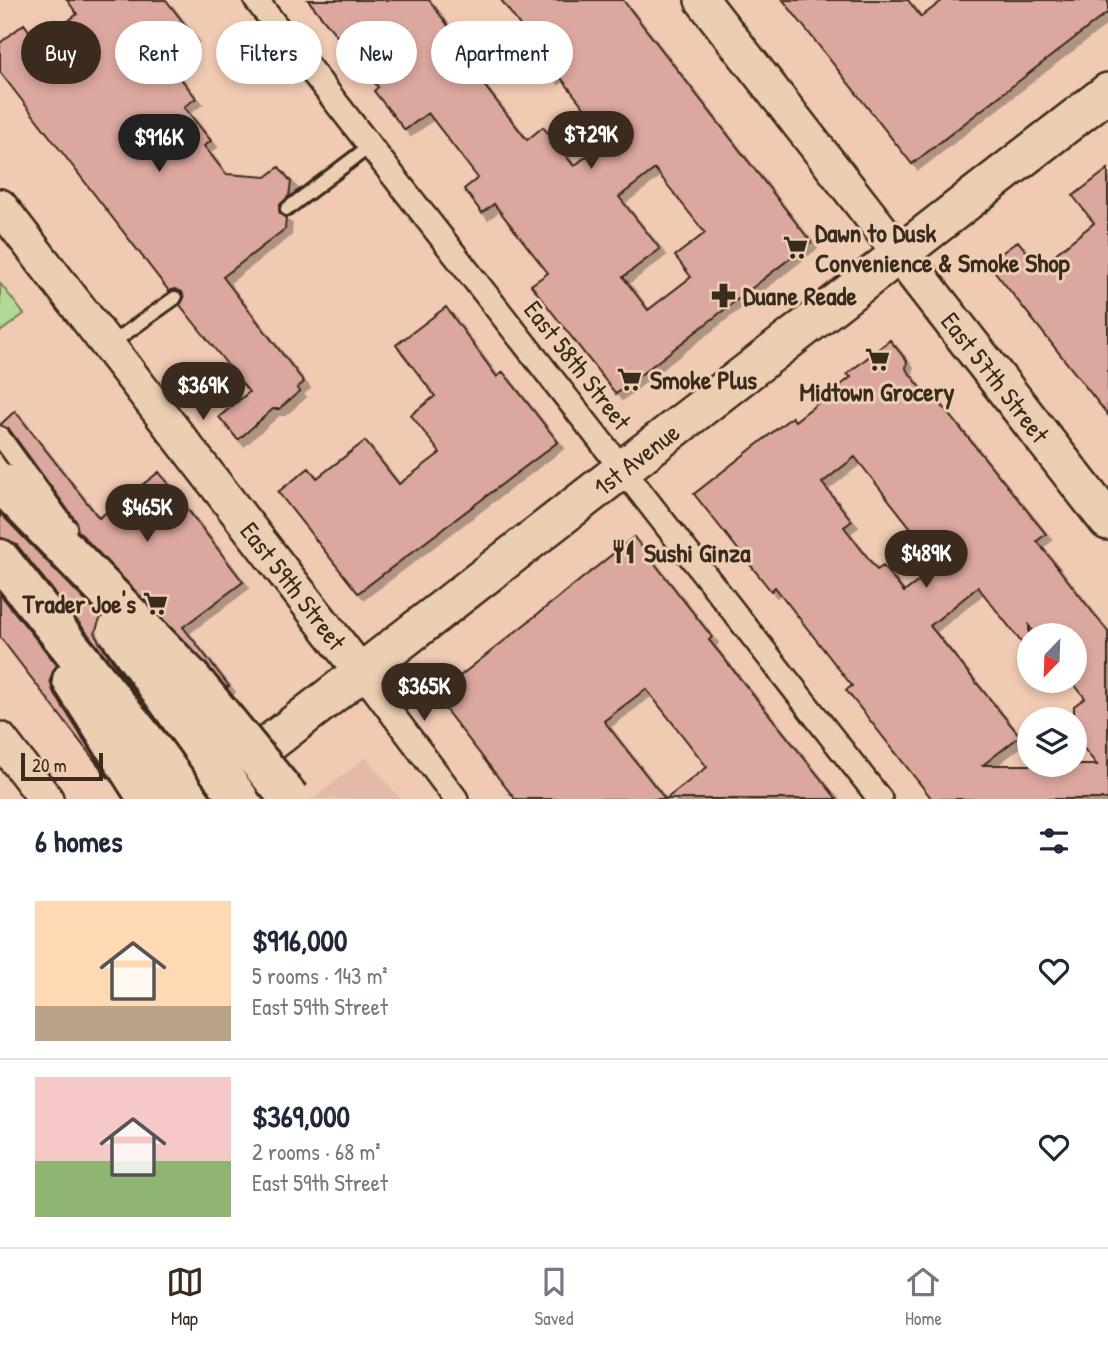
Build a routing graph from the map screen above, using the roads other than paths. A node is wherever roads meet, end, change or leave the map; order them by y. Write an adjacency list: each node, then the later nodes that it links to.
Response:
1 (256, 0): 4 (street, East 58th Street)
2 (702, 0): 7 (main road, East 57th Street)
3 (1108, 92): 7 (main road, 1st Avenue)
4 (370, 146): 6 (lane); 12 (street, East 58th Street)
5 (0, 206): 9 (main road, East 59th Street)
6 (288, 209)
7 (900, 254): 12 (main road, 1st Avenue); 14 (main road, East 57th Street)
8 (175, 298): 9 (lane)
9 (109, 345): 17 (main road, East 59th Street)
10 (0, 436): 19 (street, bridge)
11 (0, 468): 19 (highway, bridge)
12 (624, 470): 17 (main road, 1st Avenue); 27 (street, East 58th Street)
13 (0, 482): 25 (highway, bridge)
14 (1108, 521)
15 (0, 556): 21 (highway); 23 (highway)
16 (0, 578): 22 (highway)
17 (360, 671): 24 (main road, 1st Avenue); 26 (street, East 59th Street)
18 (0, 739): 20 (main road)
19 (244, 788)
20 (46, 799)
21 (148, 799)
22 (165, 799)
23 (192, 799)
24 (198, 799)
25 (290, 799)
26 (456, 799)
27 (880, 799)

